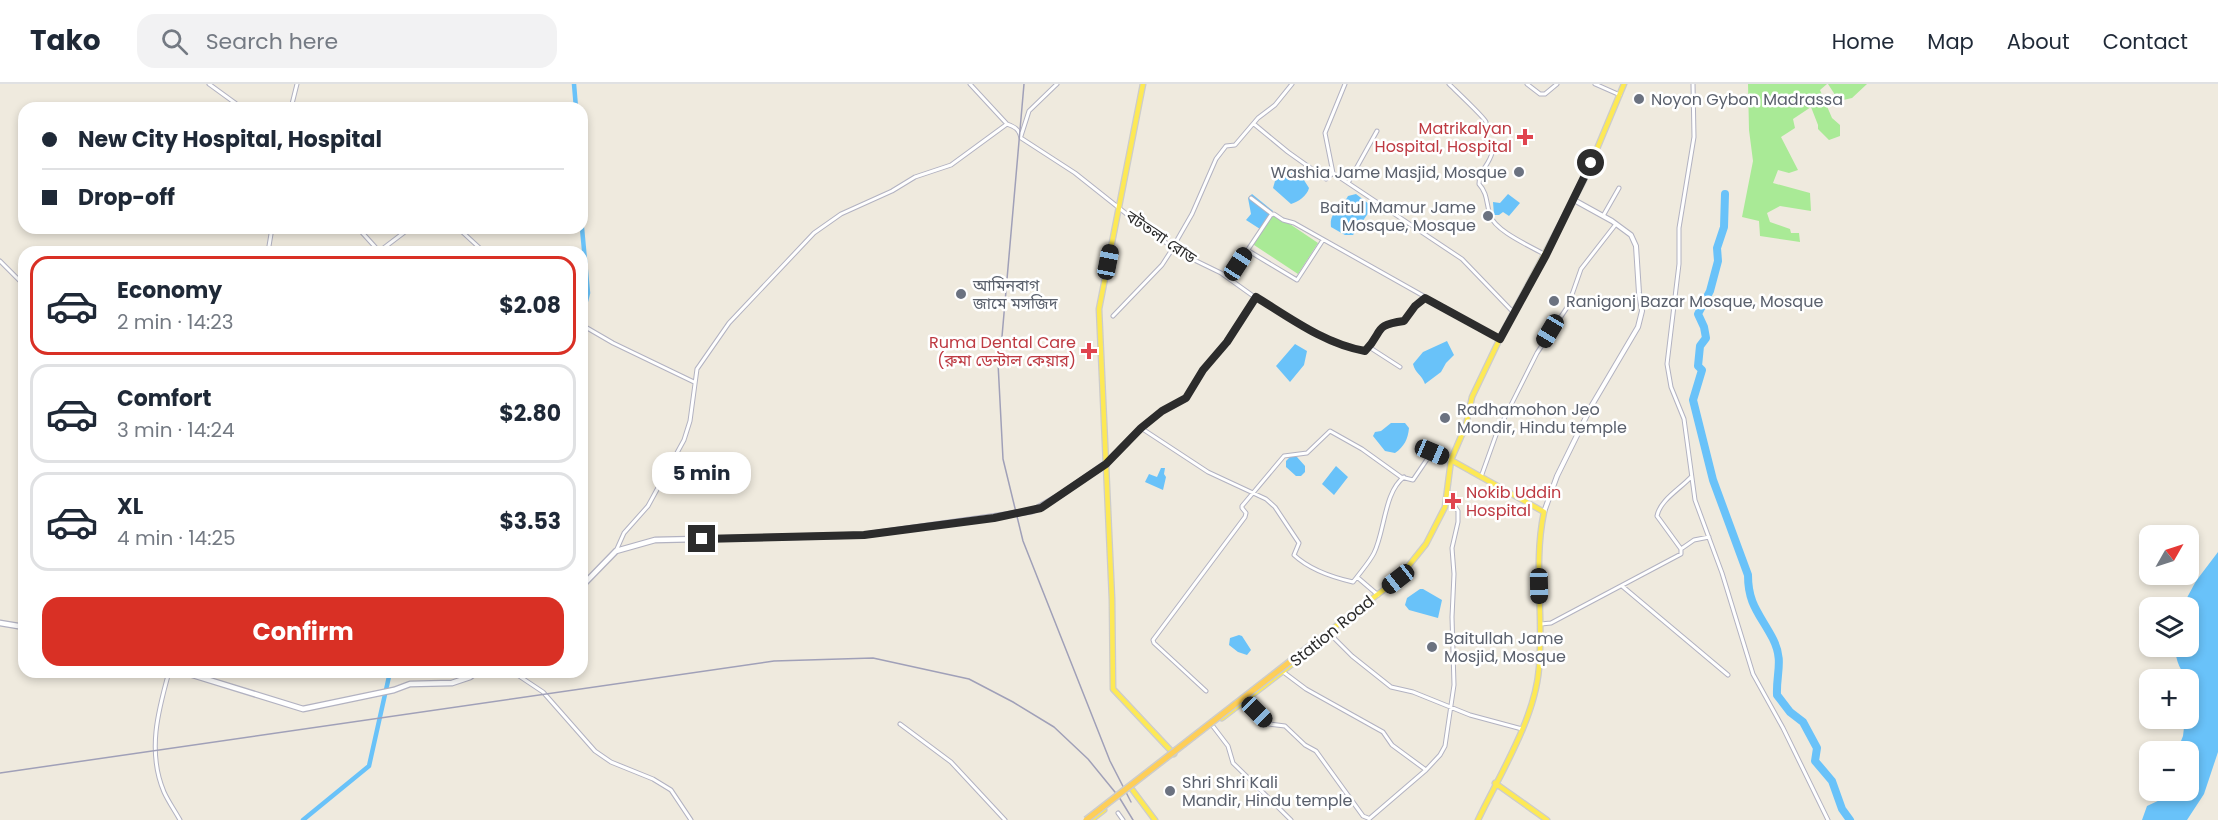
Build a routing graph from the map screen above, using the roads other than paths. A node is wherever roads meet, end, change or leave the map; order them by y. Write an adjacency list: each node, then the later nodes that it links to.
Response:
1 (209, 84): 15 (street)
2 (297, 84): 16 (street)
3 (970, 84): 17 (street, বটতলা রোড)
4 (1057, 84): 20 (street)
5 (1143, 84): 26 (main road)
6 (1292, 84): 18 (street)
7 (1345, 84): 21 (street)
8 (1449, 84): 39 (street)
9 (1527, 84): 10 (street)
10 (1557, 84)
11 (1595, 84): 14 (street)
12 (1624, 84): 14 (main road, Station Road)
13 (1693, 84): 57 (street)
14 (1620, 95): 25 (main road, Station Road)
15 (234, 102)
16 (292, 102)
17 (1007, 124): 20 (street, বটতলা রোড); 51 (street)
18 (1254, 124): 21 (street); 37 (street)
19 (1377, 131): 22 (street)
20 (1021, 138): 26 (street, বটতলা রোড)
21 (1333, 173): 22 (street)
22 (1348, 183): 45 (street)
23 (1619, 188): 28 (street)
24 (1251, 198): 27 (street)
25 (1574, 200): 28 (street); 39 (main road, Station Road)
26 (1118, 207): 37 (street, বটতলা রোড); 54 (main road)
27 (1272, 214): 33 (street); 38 (street)
28 (1603, 216): 29 (street)
29 (1616, 224): 56 (street); 60 (street)
30 (363, 234): 34 (street)
31 (402, 234): 35 (street)
32 (464, 234): 36 (street)
33 (1323, 240): 38 (street); 44 (street)
34 (374, 246)
35 (386, 246)
36 (478, 246)
37 (1173, 248): 41 (street, বটতলা রোড); 46 (street)
38 (1247, 250): 41 (street)
39 (1546, 255): 45 (main road, Station Road)
40 (0, 261): 42 (street)
41 (1228, 278): 43 (street, বটতলা রোড)
42 (18, 279)
43 (1256, 297): 49 (street, বটতলা রোড); 52 (street)
44 (1425, 298): 48 (street); 49 (street)
45 (1514, 313): 48 (main road, Station Road)
46 (1113, 316)
47 (588, 328): 51 (street)
48 (1500, 339): 53 (main road, Station Road)
49 (1369, 347): 50 (street)
50 (1400, 367)
51 (694, 382): 63 (street)
52 (1141, 428): 54 (street); 58 (street)
53 (1451, 460): 55 (street); 56 (main road); 59 (main road, Station Road)
54 (1106, 464): 63 (main road); 85 (main road)
55 (1404, 477): 58 (street); 64 (street)
56 (1481, 477): 60 (main road)
57 (1692, 477): 61 (street); 62 (street)
58 (1252, 491): 64 (street); 79 (street)
59 (1446, 496): 67 (main road, Station Road); 81 (street)
60 (1544, 512): 69 (main road)
61 (1709, 537): 62 (street); 101 (street)
62 (1681, 549): 66 (street)
63 (616, 550): 65 (main road)
64 (1357, 577): 67 (street)
65 (588, 580)
66 (1622, 585): 69 (street); 74 (street)
67 (1378, 595): 71 (main road, Station Road)
68 (0, 623): 70 (main road)
69 (1541, 624): 84 (main road)
70 (18, 626)
71 (1329, 633): 73 (main road, Station Road); 81 (street)
72 (1310, 646): 94 (highway, bridge)
73 (1282, 671): 80 (main road, Station Road); 86 (street)
74 (1728, 675)
75 (167, 678): 91 (street)
76 (202, 678): 77 (main road)
77 (467, 678)
78 (522, 678): 92 (street)
79 (1206, 691)
80 (1245, 700): 83 (main road, Station Road); 90 (street)
81 (1451, 705): 84 (street); 86 (street)
82 (900, 724): 93 (street)
83 (1212, 725): 85 (main road, Station Road); 98 (street)
84 (1522, 729): 87 (main road)
85 (1174, 754): 88 (main road, Station Road)
86 (1426, 770): 90 (street)
87 (1496, 783): 99 (main road); 100 (main road)
88 (1131, 788): 95 (main road, Station Road); 97 (main road)
89 (1118, 813): 96 (street)
90 (1369, 819)
91 (180, 820)
92 (691, 820)
93 (1005, 820)
94 (1086, 820)
95 (1091, 820)
96 (1123, 820)
97 (1155, 820)
98 (1291, 820)
99 (1478, 820)
100 (1547, 820)
101 (1828, 820)

